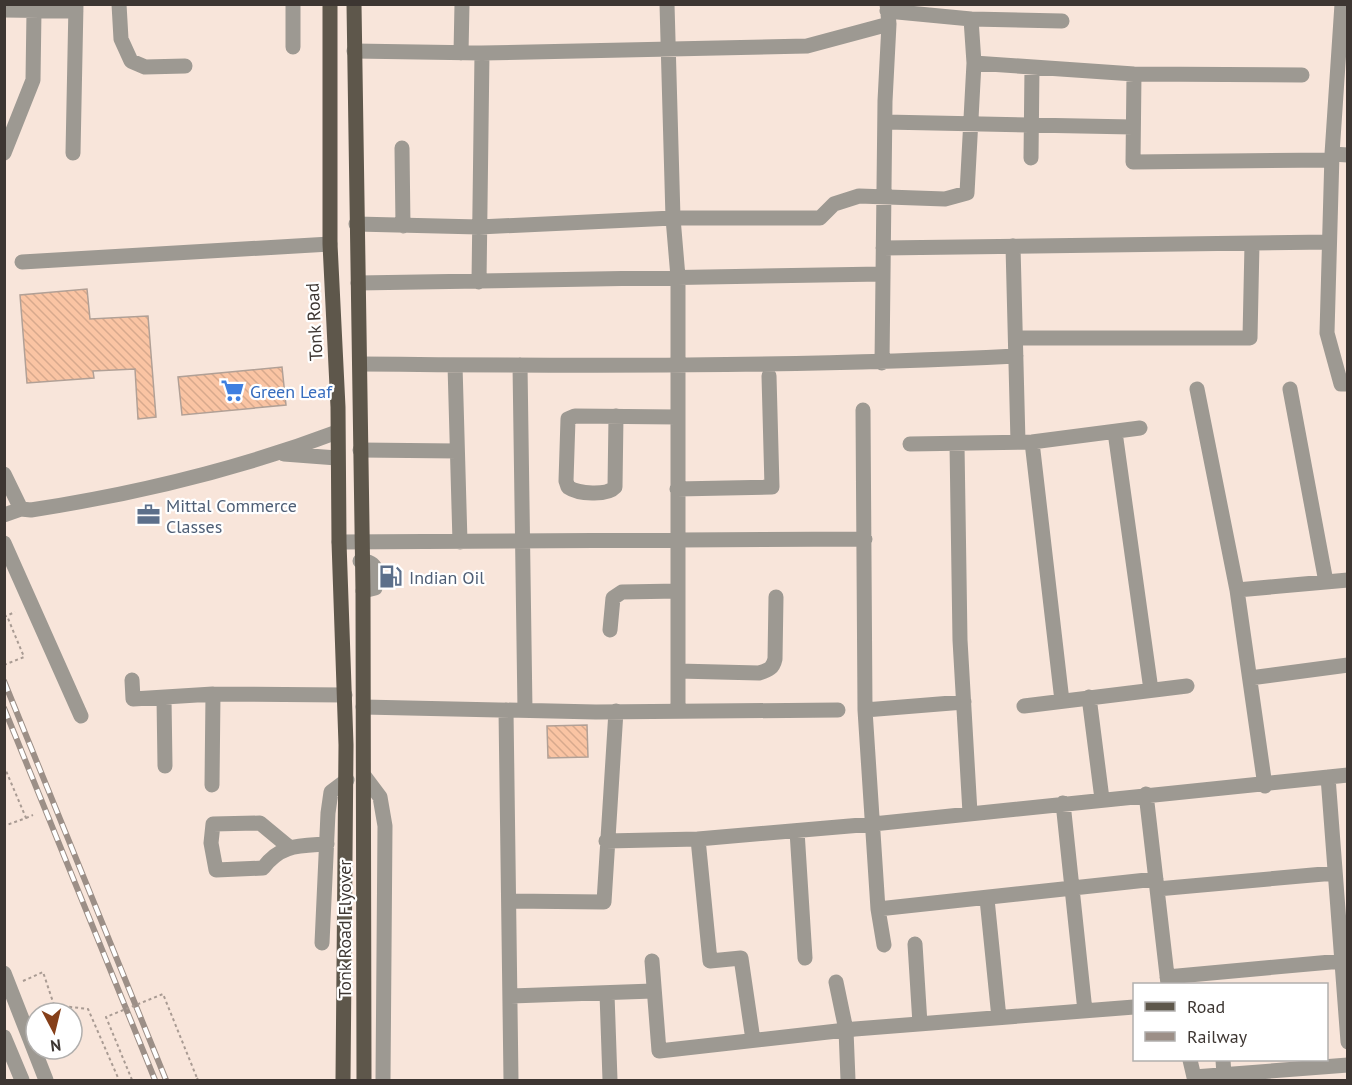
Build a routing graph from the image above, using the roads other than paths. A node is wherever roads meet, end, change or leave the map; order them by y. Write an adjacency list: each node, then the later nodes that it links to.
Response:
1 (119, 4): 21 (street)
2 (293, 4): 15 (street)
3 (330, 4): 40 (main road, Tonk Road)
4 (354, 4): 17 (main road)
5 (462, 4): 18 (street)
6 (667, 4): 16 (street)
7 (1342, 4): 32 (street)
8 (76, 8): 10 (street); 31 (street)
9 (4, 10): 10 (street)
10 (34, 10): 30 (street)
11 (1008, 12): 13 (street); 14 (street)
12 (888, 13): 13 (street); 16 (street); 25 (street)
13 (971, 19): 20 (street)
14 (1062, 21)
15 (293, 47)
16 (669, 50): 19 (street); 35 (street)
17 (354, 51): 18 (street); 36 (main road)
18 (461, 53): 19 (street)
19 (482, 53): 38 (street)
20 (974, 63): 22 (street); 26 (street)
21 (185, 66)
22 (1032, 67): 23 (street); 27 (street)
23 (1134, 74): 24 (street); 28 (street)
24 (1302, 75)
25 (885, 122): 26 (street); 34 (street)
26 (972, 124): 27 (street); 34 (street)
27 (1031, 126): 28 (street); 33 (street)
28 (1133, 127): 32 (street)
29 (402, 148): 37 (street)
30 (4, 153)
31 (73, 153)
32 (1337, 156): 39 (street)
33 (1031, 158)
34 (885, 196): 35 (street); 43 (street)
35 (673, 218): 38 (street); 46 (street)
36 (356, 224): 37 (street); 48 (main road)
37 (403, 226): 38 (street)
38 (479, 227): 47 (street)
39 (1329, 242): 41 (street); 57 (street)
40 (330, 244): 44 (street); 64 (main road, Tonk Road)
41 (1252, 244): 42 (street); 49 (street)
42 (1013, 246): 43 (street); 49 (street)
43 (883, 248): 45 (street)
44 (22, 262)
45 (882, 274): 46 (street); 51 (street)
46 (678, 277): 47 (street); 55 (street)
47 (479, 282): 48 (street)
48 (358, 283): 52 (main road)
49 (1016, 338): 50 (street)
50 (1016, 356): 51 (street); 66 (street)
51 (882, 363): 55 (street)
52 (360, 364): 53 (street); 69 (main road)
53 (455, 365): 54 (street); 70 (street)
54 (520, 365): 55 (street); 82 (street)
55 (677, 365): 62 (street)
56 (769, 376): 74 (street)
57 (1347, 384)
58 (1197, 389): 86 (street)
59 (1290, 389): 85 (street)
60 (863, 410): 78 (street)
61 (616, 416): 61 (street); 62 (street)
62 (677, 417): 74 (street)
63 (1140, 428): 65 (street)
64 (337, 432): 71 (street); 72 (main road, Tonk Road)
65 (1115, 432): 66 (street); 95 (street)
66 (1025, 442): 68 (street); 100 (street)
67 (910, 444): 68 (street)
68 (957, 444): 101 (street)
69 (360, 450): 70 (street); 80 (main road)
70 (457, 451): 81 (street)
71 (278, 454): 72 (street); 75 (street)
72 (337, 458): 79 (main road, Tonk Road)
73 (4, 474): 75 (street)
74 (677, 489): 77 (street)
75 (21, 509): 76 (street)
76 (4, 515)
77 (678, 538): 78 (street); 82 (street); 87 (street)
78 (865, 539): 106 (street)
79 (339, 542): 80 (street); 97 (main road, Tonk Road)
80 (360, 542): 81 (street); 103 (main road)
81 (460, 542): 82 (street)
82 (525, 542): 107 (street)
83 (4, 543): 110 (street)
84 (1347, 580): 85 (street)
85 (1326, 582): 86 (street)
86 (1237, 590): 92 (street)
87 (678, 591): 89 (street); 91 (street)
88 (776, 597): 91 (street)
89 (610, 630)
90 (1347, 665): 92 (street)
91 (678, 671): 109 (street)
92 (1250, 678): 117 (street)
93 (132, 680): 99 (street)
94 (1187, 686): 95 (street)
95 (1152, 690): 98 (street)
96 (213, 694): 97 (street); 99 (street); 116 (street)
97 (345, 695): 115 (main road, Tonk Road)
98 (1089, 697): 100 (street); 119 (street)
99 (164, 698): 111 (street)
100 (1062, 701): 102 (street)
101 (964, 702): 106 (street); 121 (street)
102 (1024, 706)
103 (363, 707): 104 (street); 113 (main road)
104 (506, 710): 107 (street); 132 (street)
105 (838, 710): 109 (street)
106 (865, 710): 122 (street)
107 (525, 711): 108 (street)
108 (616, 711): 109 (street); 125 (street)
109 (678, 711)
110 (81, 716)
111 (165, 766)
112 (1347, 775): 114 (street)
113 (365, 777): 162 (main road, Tonk Road Flyover); 163 (street)
114 (1328, 777): 117 (street); 128 (street)
115 (347, 780): 126 (street); 161 (main road, Tonk Road Flyover)
116 (212, 785)
117 (1266, 786): 118 (street)
118 (1146, 794): 119 (street); 129 (street)
119 (1102, 799): 120 (street)
120 (1063, 803): 121 (street); 130 (street)
121 (970, 813): 122 (street)
122 (873, 824): 123 (street); 133 (street)
123 (797, 831): 124 (street); 137 (street)
124 (698, 839): 125 (street); 153 (street)
125 (606, 841): 132 (street)
126 (327, 844): 127 (street); 134 (street)
127 (289, 847): 127 (street)
128 (1335, 873): 129 (street); 139 (street)
129 (1156, 884): 130 (street); 142 (street)
130 (1072, 890): 131 (street); 148 (street)
131 (987, 899): 133 (street); 149 (street)
132 (510, 901): 146 (street)
133 (878, 909): 136 (street)
134 (322, 943)
135 (915, 944): 150 (street)
136 (884, 945)
137 (805, 958)
138 (652, 961): 144 (street)
139 (1342, 961): 140 (street); 154 (street)
140 (1215, 979): 142 (street)
141 (7, 980): 160 (street)
142 (1168, 981)
143 (837, 982): 151 (street)
144 (653, 991): 145 (street); 153 (street)
145 (608, 994): 146 (street); 165 (street)
146 (511, 996): 164 (street)
147 (1133, 1007): 148 (street)
148 (1084, 1011): 149 (street)
149 (999, 1018): 150 (street)
150 (920, 1024): 151 (street)
151 (846, 1030): 153 (street); 166 (street)
152 (4, 1037): 159 (street)
153 (753, 1040)
154 (1347, 1042)
155 (1190, 1061): 158 (street)
156 (1347, 1065): 157 (street)
157 (1223, 1067): 158 (street)
158 (1193, 1079)
159 (22, 1080)
160 (46, 1080)
161 (343, 1080)
162 (364, 1080)
163 (383, 1080)
164 (511, 1080)
165 (610, 1080)
166 (848, 1080)

